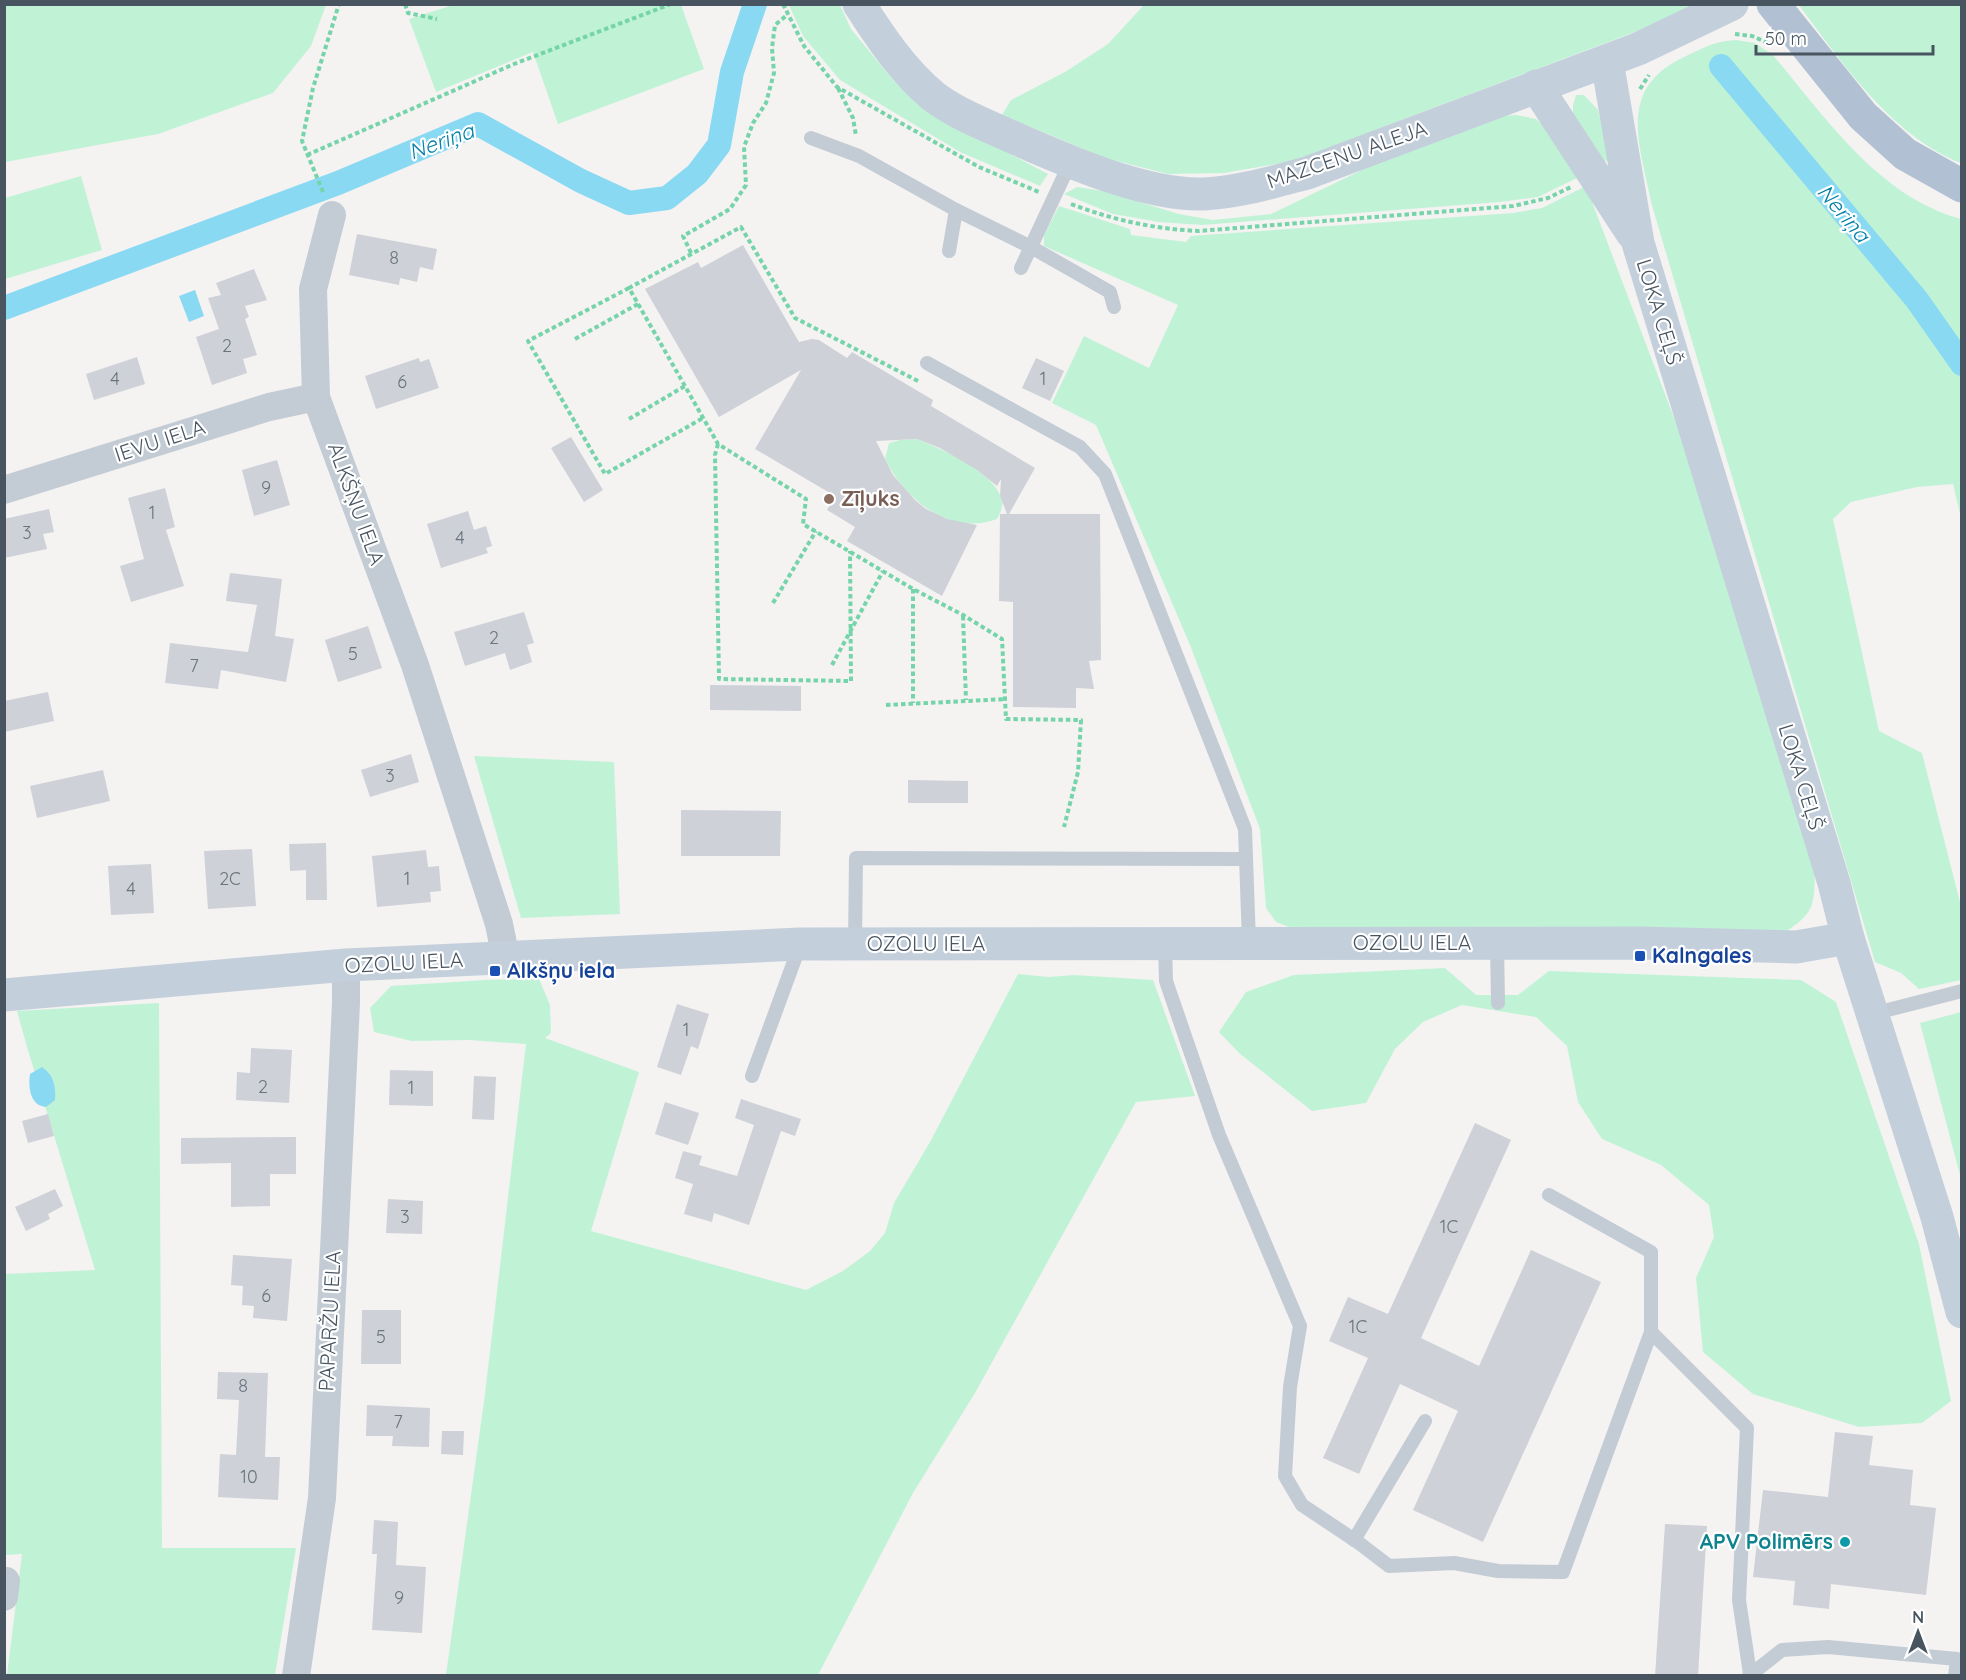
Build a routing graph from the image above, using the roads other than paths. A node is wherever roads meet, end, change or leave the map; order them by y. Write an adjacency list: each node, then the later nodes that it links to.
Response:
1 (859, 4): 7 (main road, MAZCENU ALEJA)
2 (1773, 4): 8 (main road)
3 (1730, 20): 4 (main road, MAZCENU ALEJA)
4 (1607, 61): 5 (main road, MAZCENU ALEJA); 11 (main road, LOKA CEĻŠ)
5 (1536, 86): 7 (main road, MAZCENU ALEJA); 11 (main road, LOKA CEĻŠ)
6 (811, 138): 9 (lane)
7 (1071, 161): 12 (lane)
8 (1962, 186)
9 (956, 210): 12 (lane); 13 (lane)
10 (332, 215): 17 (street, ALKŠŅU IELA)
11 (1638, 243): 20 (main road, LOKA CEĻŠ)
12 (1031, 247): 14 (lane); 15 (lane)
13 (949, 251)
14 (1021, 268)
15 (1114, 307)
16 (927, 363): 19 (lane)
17 (316, 397): 18 (street, IEVU IELA); 26 (street, ALKŠŅU IELA)
18 (4, 490)
19 (1246, 859): 22 (lane); 25 (lane)
20 (1848, 938): 23 (main road, OZOLU IELA); 31 (main road, LOKA CEĻŠ)
21 (1165, 942): 22 (main road, OZOLU IELA); 25 (main road, OZOLU IELA); 37 (lane)
22 (1249, 943): 23 (main road, OZOLU IELA)
23 (1497, 943): 30 (lane)
24 (800, 944): 25 (main road, OZOLU IELA); 26 (main road, OZOLU IELA); 32 (lane)
25 (855, 944)
26 (506, 958): 27 (main road, OZOLU IELA)
27 (346, 965): 29 (main road, OZOLU IELA); 39 (street, PAPARŽU IELA)
28 (1962, 991): 31 (lane)
29 (4, 995)
30 (1498, 1003)
31 (1872, 1014): 34 (main road, LOKA CEĻŠ)
32 (752, 1076)
33 (1549, 1195): 35 (lane)
34 (1962, 1311)
35 (1651, 1332): 37 (lane); 38 (lane)
36 (1425, 1421): 37 (lane)
37 (1354, 1540)
38 (1750, 1675): 40 (lane)
39 (296, 1676)
40 (1955, 1676)

